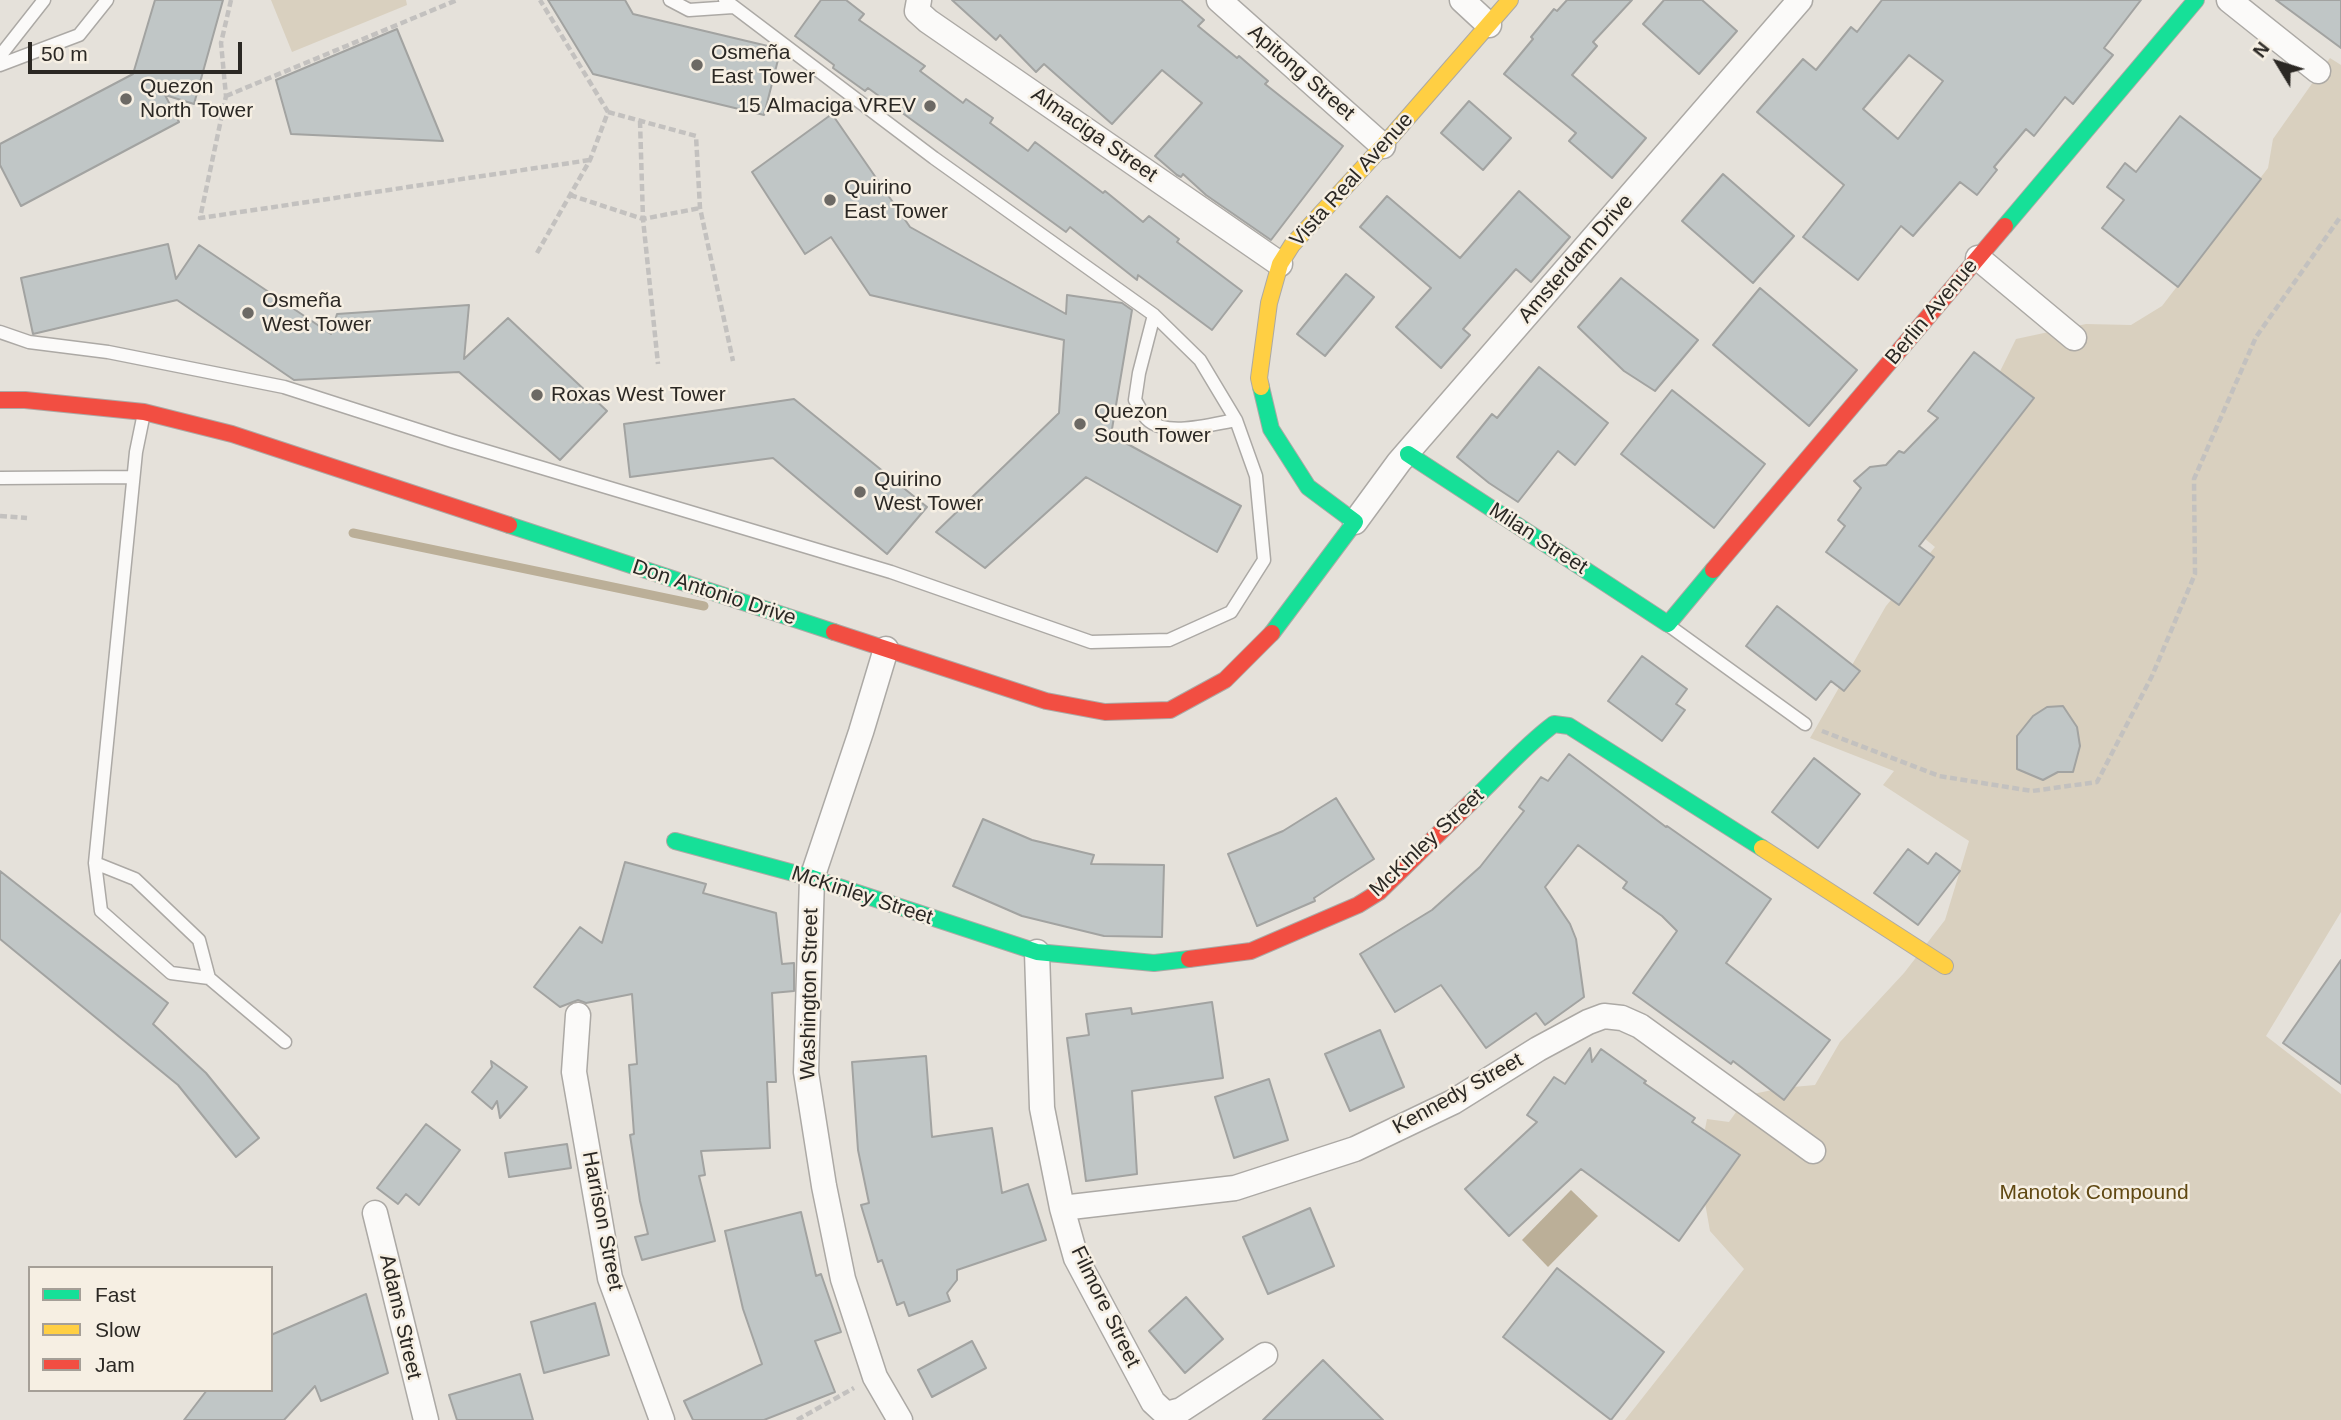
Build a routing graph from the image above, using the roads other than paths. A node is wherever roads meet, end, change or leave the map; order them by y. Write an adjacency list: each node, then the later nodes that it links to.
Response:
1 (44, 0): 13 (lane)
2 (107, 0): 14 (lane)
3 (670, 0): 11 (lane)
4 (919, 0): 18 (street, Almaciga Street)
5 (1219, 0): 16 (street, Apitong Street)
6 (1462, 0): 12 (street)
7 (1510, 0): 12 (street, Vista Real Avenue)
8 (1800, 0): 25 (street, Amsterdam Drive)
9 (2196, 0): 17 (street, Berlin Avenue)
10 (2229, 0): 15 (street)
11 (729, 3): 19 (lane)
12 (1489, 24): 16 (street, Vista Real Avenue)
13 (0, 56)
14 (0, 65)
15 (2318, 71)
16 (1383, 146): 18 (street, Vista Real Avenue)
17 (1978, 258): 21 (street); 29 (street, Berlin Avenue)
18 (1280, 264): 28 (street, Vista Real Avenue)
19 (1154, 315): 24 (lane); 24 (lane)
20 (0, 332): 24 (lane)
21 (2074, 338)
22 (0, 400): 23 (street, Don Antonio Drive)
23 (144, 412): 26 (lane); 30 (street, Don Antonio Drive)
24 (1236, 420)
25 (1408, 454): 28 (street, Amsterdam Drive); 29 (street, Milan Street)
26 (133, 477): 27 (lane); 33 (lane)
27 (0, 478)
28 (1356, 522): 30 (street, Don Antonio Drive)
29 (1668, 624): 31 (lane)
30 (886, 649): 34 (street, Washington Street)
31 (1805, 724)
32 (676, 841): 34 (street, McKinley Street)
33 (95, 863): 37 (lane); 37 (lane)
34 (811, 878): 35 (street, McKinley Street); 46 (street, Washington Street)
35 (1037, 953): 36 (street, McKinley Street); 41 (street, Filmore Street)
36 (1945, 966)
37 (209, 978): 39 (lane)
38 (578, 1016): 45 (street, Harrison Street)
39 (285, 1042)
40 (1813, 1151): 41 (street, Kennedy Street)
41 (1062, 1208): 43 (street, Filmore Street)
42 (375, 1213): 44 (street, Adams Street)
43 (1265, 1355)
44 (417, 1418)
45 (662, 1420)
46 (900, 1420)

